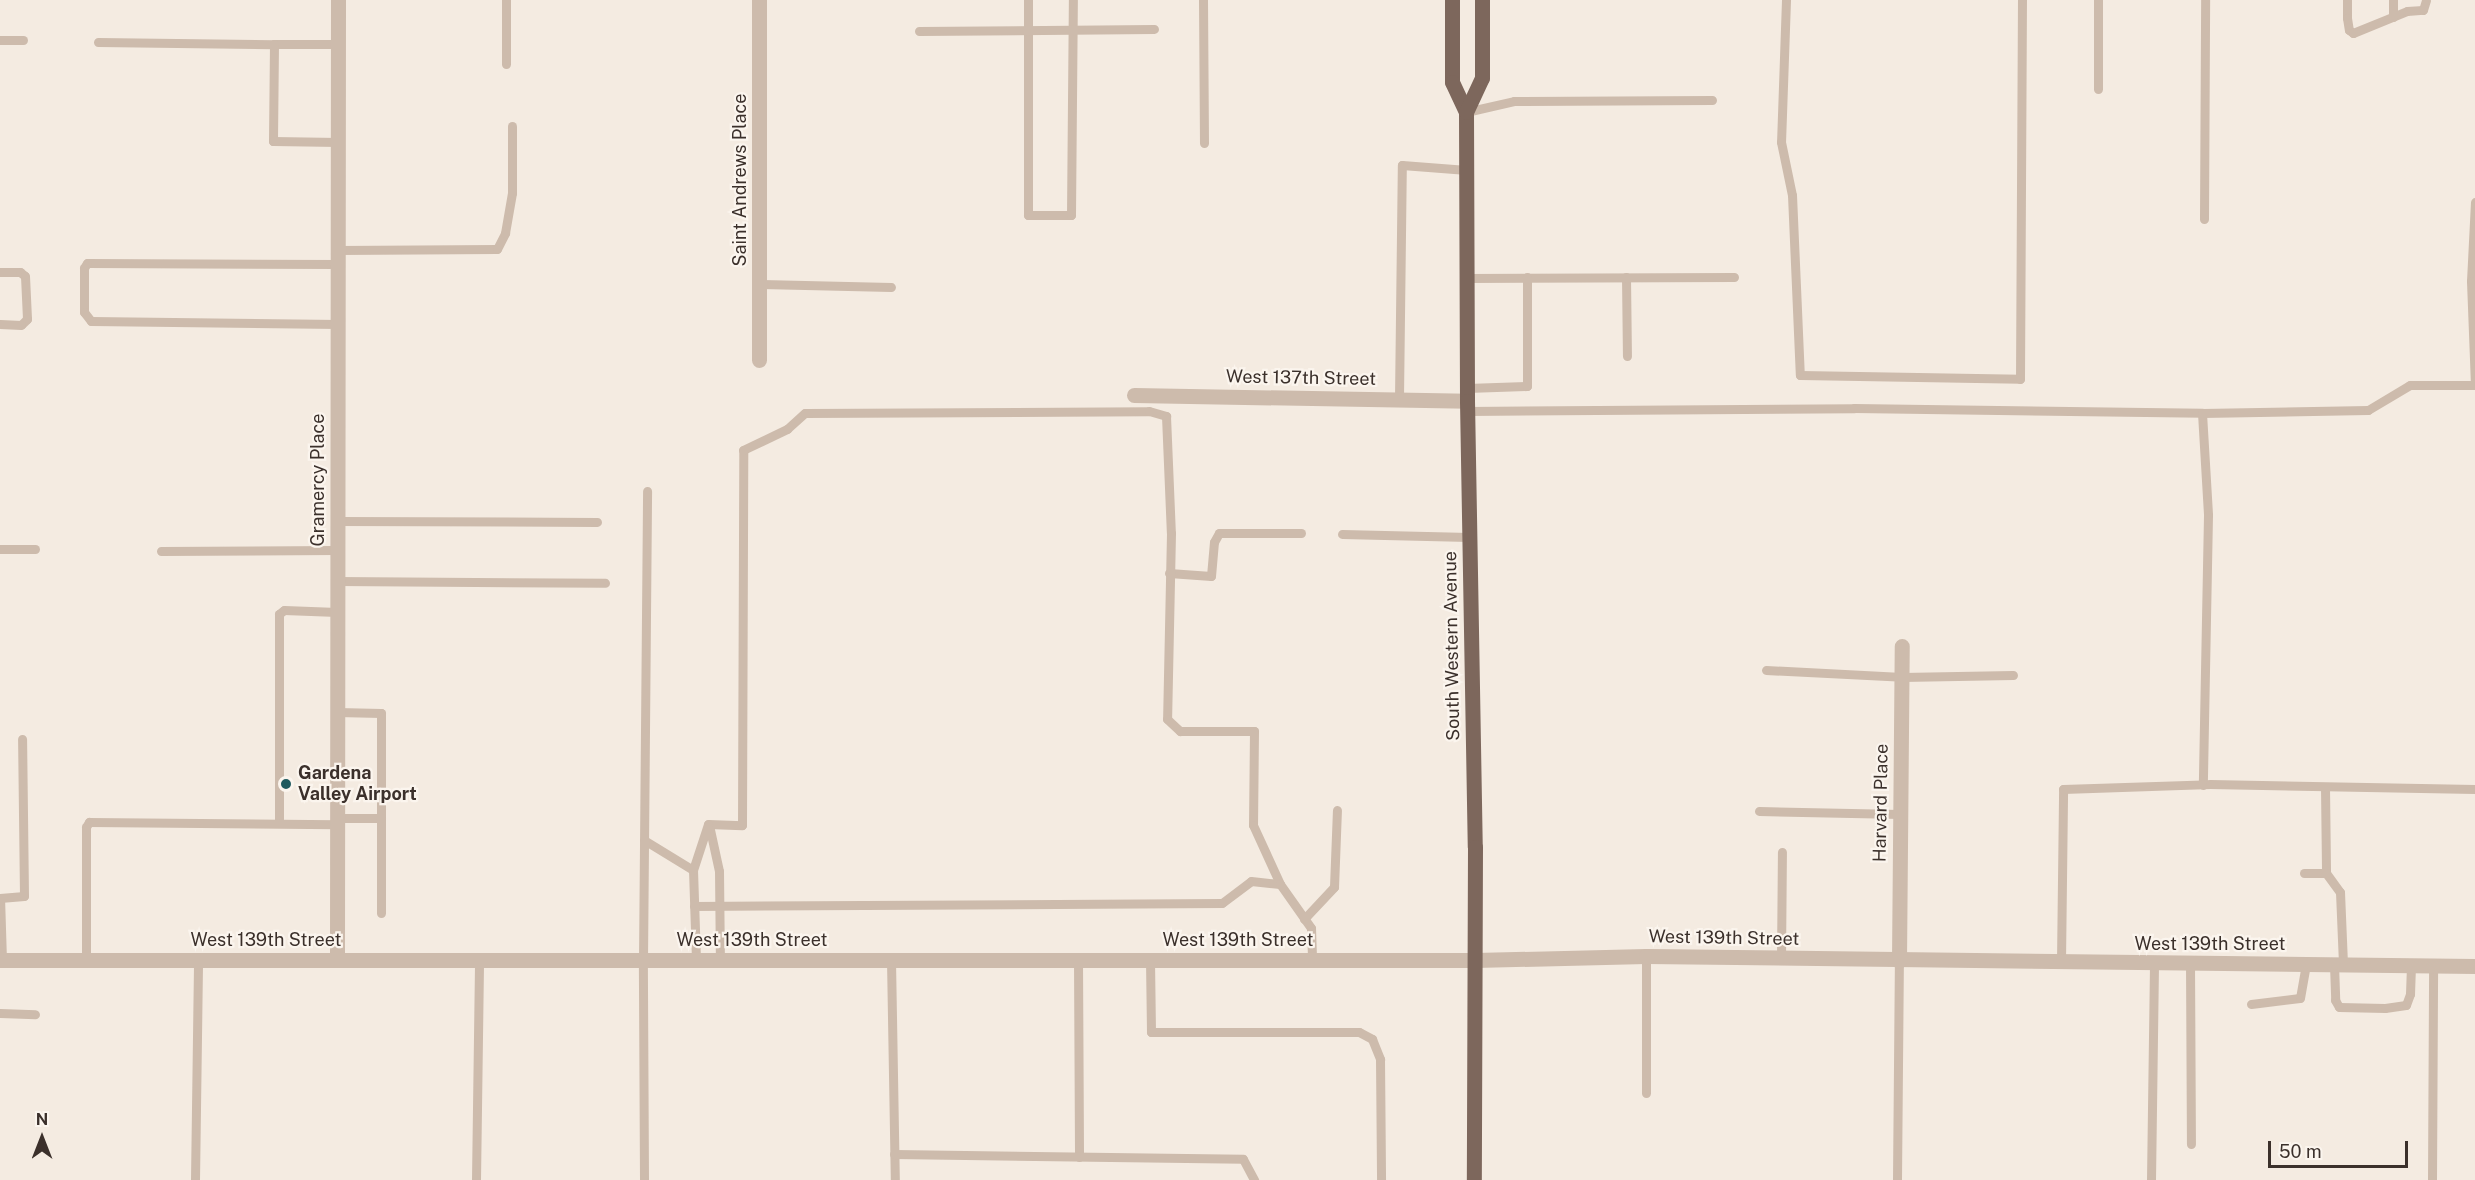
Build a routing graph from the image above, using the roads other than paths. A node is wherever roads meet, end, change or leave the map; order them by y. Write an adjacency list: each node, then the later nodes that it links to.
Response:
1 (338, 0): 25 (street, Gramercy Place)
2 (506, 0): 26 (lane)
3 (759, 0): 42 (street, Saint Andrews Place)
4 (1028, 0): 18 (lane)
5 (1073, 0): 19 (lane)
6 (1203, 0): 32 (lane)
7 (1452, 0): 29 (main road, South Western Avenue)
8 (1482, 0): 29 (main road, South Western Avenue)
9 (1786, 0): 10 (lane)
10 (2022, 0)
11 (2098, 0): 27 (lane)
12 (2205, 0): 35 (lane)
13 (2347, 0): 16 (lane)
14 (2393, 0): 16 (lane)
15 (2425, 5): 16 (lane)
16 (2393, 17)
17 (1154, 29): 19 (lane)
18 (1029, 30): 19 (lane); 19 (lane); 20 (lane)
19 (1073, 30)
20 (919, 31)
21 (0, 40): 22 (lane)
22 (23, 40)
23 (98, 42): 24 (lane)
24 (274, 44): 25 (lane); 31 (lane)
25 (338, 44): 31 (street, Gramercy Place)
26 (506, 64)
27 (2098, 89)
28 (1712, 100): 29 (lane)
29 (1466, 112): 33 (main road, South Western Avenue)
30 (512, 126): 36 (lane)
31 (338, 142): 36 (street, Gramercy Place)
32 (1204, 143)
33 (1467, 170): 41 (main road, South Western Avenue); 50 (lane)
34 (2475, 202): 48 (lane)
35 (2204, 219)
36 (338, 257): 45 (street, Gramercy Place); 45 (lane)
37 (0, 272): 44 (lane)
38 (1527, 277): 39 (lane); 41 (lane); 51 (lane)
39 (1626, 277): 40 (lane); 46 (lane)
40 (1734, 277)
41 (1466, 278): 51 (main road, South Western Avenue)
42 (759, 284): 43 (lane); 47 (street, Saint Andrews Place)
43 (891, 287)
44 (0, 324)
45 (338, 324): 54 (street, Gramercy Place)
46 (1627, 356)
47 (759, 360)
48 (2475, 385): 52 (lane)
49 (1134, 395): 50 (street, West 137th Street)
50 (1399, 398): 51 (street, West 137th Street)
51 (1467, 400): 52 (lane); 58 (main road, South Western Avenue)
52 (2202, 412): 73 (lane)
53 (647, 491): 83 (lane)
54 (338, 521): 55 (lane); 61 (street, Gramercy Place)
55 (597, 522)
56 (1301, 533): 63 (lane)
57 (1342, 534): 58 (lane)
58 (1469, 537): 108 (main road, South Western Avenue)
59 (0, 549): 60 (lane)
60 (34, 549)
61 (337, 550): 62 (lane); 64 (street, Gramercy Place)
62 (161, 551)
63 (1169, 573): 82 (lane); 88 (lane)
64 (337, 581): 65 (lane); 66 (street, Gramercy Place)
65 (605, 583)
66 (337, 612): 71 (street, Gramercy Place); 81 (lane)
67 (1902, 645): 70 (street, Harvard Place)
68 (1766, 670): 70 (lane)
69 (2013, 675): 70 (lane)
70 (1902, 677): 78 (street, Harvard Place)
71 (337, 712): 79 (lane); 80 (street, Gramercy Place)
72 (22, 739): 89 (lane)
73 (2203, 784): 74 (lane); 110 (lane)
74 (2325, 787): 75 (lane); 87 (lane)
75 (2475, 789)
76 (1337, 810): 93 (lane)
77 (1759, 811): 78 (lane)
78 (1900, 814): 109 (street, Harvard Place)
79 (381, 818): 80 (lane); 92 (lane)
80 (337, 821): 81 (lane); 99 (street, Gramercy Place)
81 (279, 823): 97 (lane)
82 (708, 824): 85 (lane); 91 (lane)
83 (644, 840): 85 (lane); 101 (lane)
84 (1782, 852): 95 (lane)
85 (693, 870): 90 (lane)
86 (2304, 873): 87 (lane)
87 (2326, 873): 114 (lane)
88 (1280, 884): 91 (lane); 93 (lane)
89 (0, 898): 96 (lane)
90 (694, 906): 91 (lane); 102 (lane)
91 (719, 906): 103 (lane)
92 (381, 913)
93 (1304, 919): 107 (lane)
94 (1646, 956): 95 (street, West 139th Street); 108 (street, West 139th Street); 121 (lane)
95 (1781, 959): 109 (street, West 139th Street)
96 (1, 960): 97 (street, West 139th Street)
97 (86, 960): 98 (street, West 139th Street)
98 (198, 960): 99 (street, West 139th Street); 125 (lane)
99 (337, 960): 100 (street, West 139th Street)
100 (479, 960): 101 (street, West 139th Street); 126 (lane)
101 (643, 960): 102 (street, West 139th Street); 127 (lane)
102 (696, 960): 103 (street, West 139th Street)
103 (720, 960): 104 (street, West 139th Street)
104 (891, 960): 105 (street, West 139th Street); 123 (lane)
105 (1078, 960): 106 (street, West 139th Street); 124 (lane)
106 (1150, 960): 107 (street, West 139th Street); 130 (lane)
107 (1312, 960): 108 (street, West 139th Street)
108 (1474, 960): 131 (main road, South Western Avenue)
109 (1899, 961): 110 (street, West 139th Street); 132 (lane)
110 (2061, 962): 111 (street, West 139th Street)
111 (2154, 963): 112 (street, West 139th Street); 133 (lane)
112 (2190, 963): 113 (street, West 139th Street); 122 (lane)
113 (2306, 964): 114 (street, West 139th Street); 118 (lane)
114 (2338, 964): 115 (street, West 139th Street); 115 (lane)
115 (2411, 965): 116 (street, West 139th Street)
116 (2433, 965): 117 (street, West 139th Street); 134 (lane)
117 (2475, 966)
118 (2251, 1004)
119 (0, 1013): 120 (lane)
120 (34, 1014)
121 (1646, 1093)
122 (2191, 1144)
123 (894, 1154): 124 (lane); 128 (lane)
124 (1079, 1157): 129 (lane)
125 (195, 1180)
126 (476, 1180)
127 (644, 1180)
128 (895, 1180)
129 (1254, 1180)
130 (1381, 1180)
131 (1474, 1180)
132 (1897, 1180)
133 (2151, 1180)
134 (2432, 1180)

